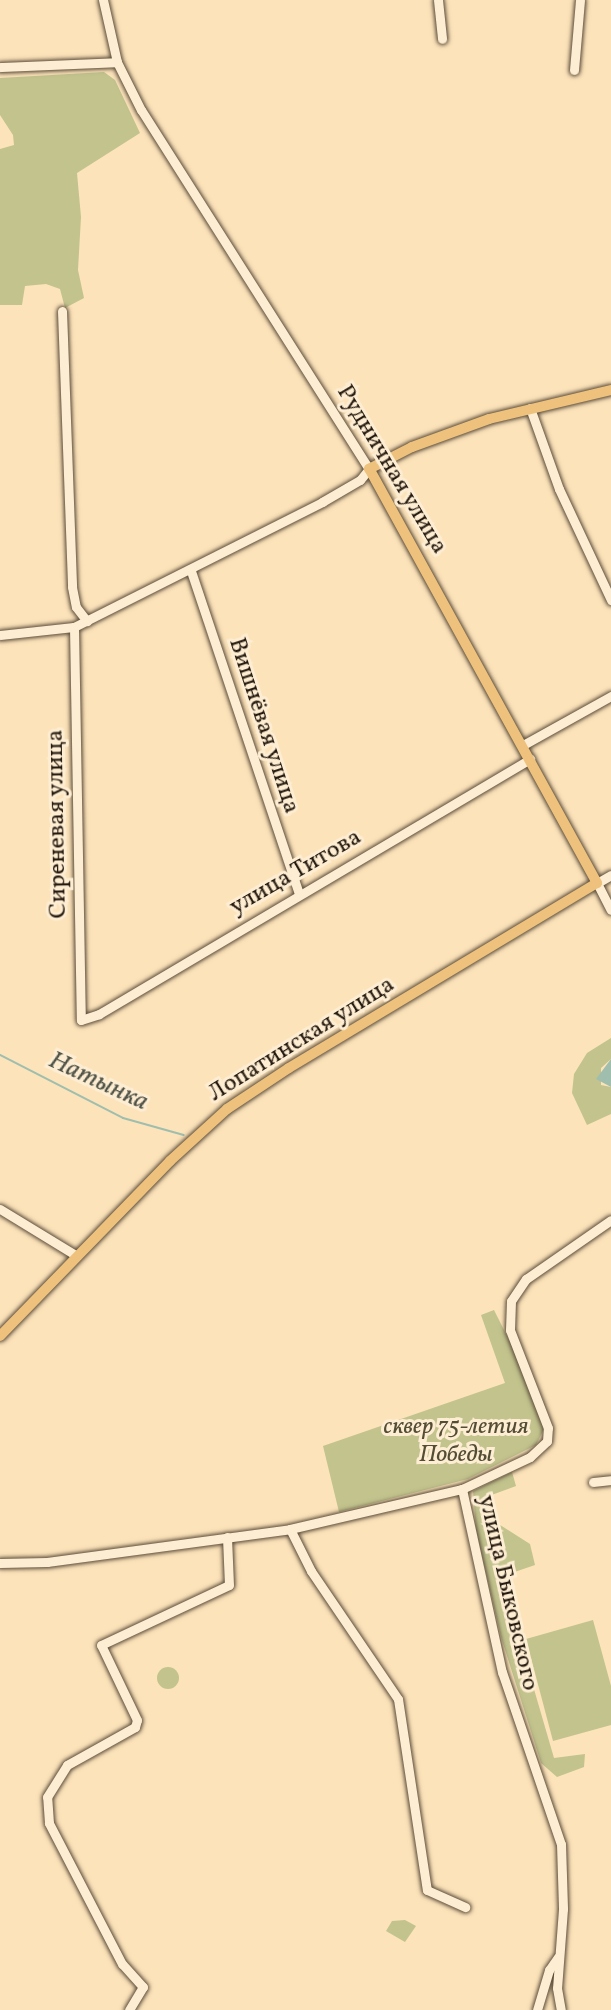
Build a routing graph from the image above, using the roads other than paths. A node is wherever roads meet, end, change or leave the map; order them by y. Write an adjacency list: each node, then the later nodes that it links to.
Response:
1 (104, 0): 5 (street, Рудничная улица)
2 (438, 0): 4 (street)
3 (580, 0): 7 (street)
4 (442, 39)
5 (117, 62): 6 (street); 11 (street, Рудничная улица)
6 (0, 67)
7 (574, 70)
8 (62, 311): 14 (street)
9 (611, 390): 10 (main road)
10 (530, 408): 11 (main road); 13 (street)
11 (369, 469): 12 (street); 18 (main road, Рудничная улица)
12 (191, 571): 14 (street); 22 (street, Вишнёвая улица)
13 (611, 600)
14 (87, 621): 15 (street)
15 (75, 627): 16 (street); 24 (street, Сиреневая улица)
16 (0, 635)
17 (611, 696): 18 (street)
18 (523, 745): 19 (main road, Рудничная улица)
19 (530, 759): 21 (main road, Рудничная улица); 22 (street, улица Титова)
20 (611, 875): 21 (street, Лопатинская улица)
21 (597, 884): 23 (street, Рудничная улица); 27 (main road, Лопатинская улица)
22 (299, 893): 24 (street, улица Титова)
23 (611, 910)
24 (81, 1020)
25 (0, 1209): 27 (street)
26 (611, 1220): 31 (street)
27 (77, 1256): 28 (main road, Лопатинская улица)
28 (3, 1328)
29 (611, 1480): 30 (street)
30 (593, 1482)
31 (462, 1489): 32 (street, улица Быковского); 36 (street, улица Быковского)
32 (290, 1529): 33 (street, улица Быковского); 35 (street)
33 (227, 1537): 34 (street, улица Быковского); 37 (street)
34 (0, 1563)
35 (465, 1907)
36 (560, 1955): 38 (street); 39 (street, улица Быковского)
37 (129, 2010)
38 (537, 2010)
39 (561, 2010)

